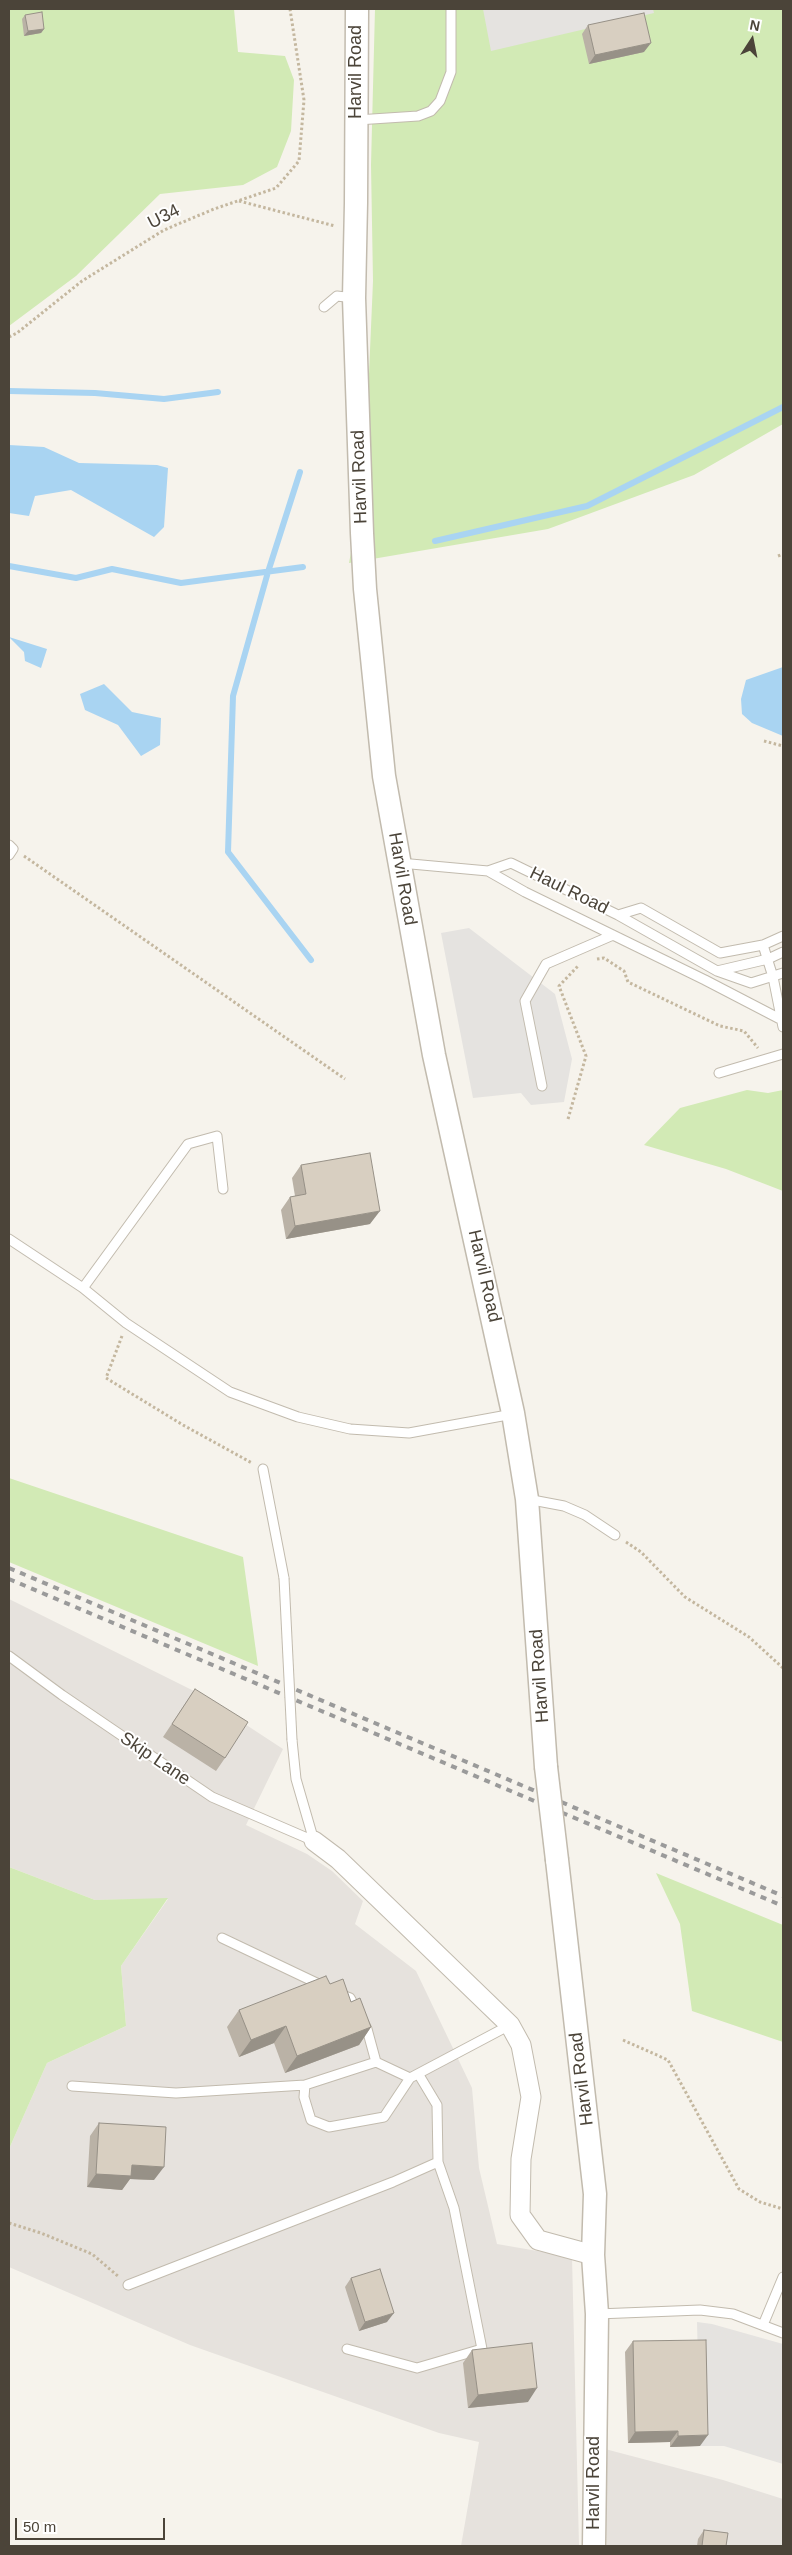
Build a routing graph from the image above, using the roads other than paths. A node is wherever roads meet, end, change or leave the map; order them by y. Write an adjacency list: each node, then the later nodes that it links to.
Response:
1 (356, 9): 3 (street, Harvil Road)
2 (451, 9): 3 (lane)
3 (356, 120): 4 (street, Harvil Road)
4 (354, 298): 5 (lane); 6 (street, Harvil Road)
5 (324, 306)
6 (399, 863): 7 (lane, Haul Road); 24 (street, Harvil Road)
7 (488, 871): 8 (lane, Haul Road); 9 (lane)
8 (618, 915): 11 (lane, Haul Road); 14 (lane)
9 (614, 935): 17 (lane); 20 (lane)
10 (783, 936): 11 (lane, Haul Road)
11 (763, 945): 13 (lane)
12 (783, 952): 13 (lane)
13 (768, 958): 14 (lane); 16 (lane)
14 (717, 971): 16 (lane)
15 (783, 973): 16 (lane)
16 (773, 977): 17 (lane)
17 (782, 1024)
18 (783, 1054): 19 (lane)
19 (719, 1073)
20 (542, 1086)
21 (223, 1190): 23 (lane)
22 (9, 1239): 23 (lane)
23 (83, 1288): 24 (lane)
24 (513, 1414): 26 (street, Harvil Road)
25 (263, 1469): 29 (lane, bridge)
26 (526, 1499): 27 (lane); 38 (street, Harvil Road, bridge)
27 (615, 1535)
28 (9, 1656): 29 (lane, Skip Lane)
29 (314, 1841): 31 (street)
30 (222, 1938): 32 (lane)
31 (510, 2024): 33 (lane); 38 (street)
32 (376, 2062): 34 (lane); 35 (lane)
33 (419, 2075): 34 (lane); 37 (lane)
34 (410, 2078): 35 (lane)
35 (305, 2085): 36 (lane)
36 (72, 2086)
37 (438, 2162): 40 (lane); 44 (lane)
38 (593, 2255): 41 (street, Harvil Road)
39 (783, 2277): 42 (lane)
40 (128, 2285)
41 (596, 2314): 42 (lane); 45 (street, Harvil Road)
42 (763, 2325): 43 (lane)
43 (783, 2333)
44 (347, 2349)
45 (594, 2546)

